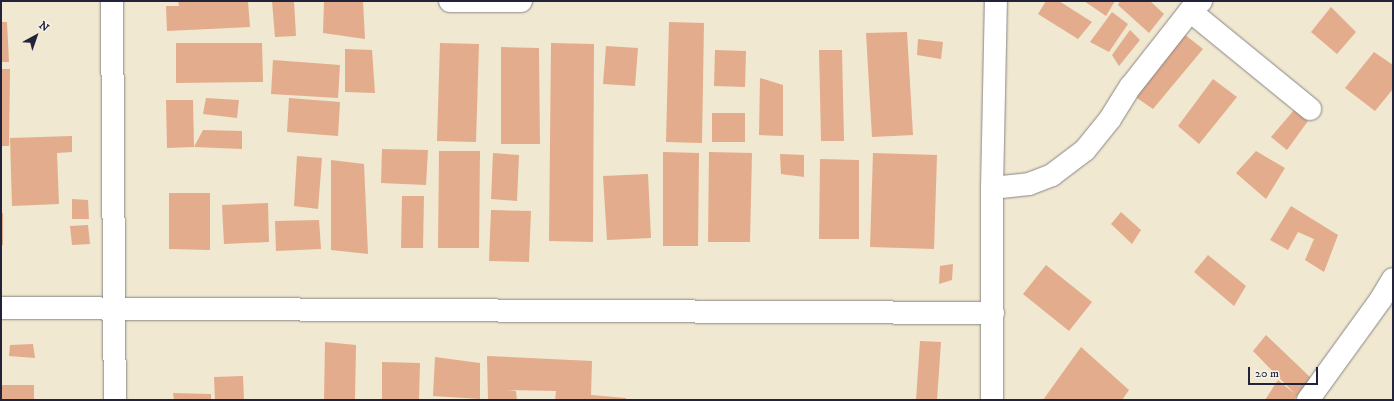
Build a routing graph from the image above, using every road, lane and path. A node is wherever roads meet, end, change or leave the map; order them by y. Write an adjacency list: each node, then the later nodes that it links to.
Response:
1 (112, 1): 9 (street)
2 (450, 1): 3 (street)
3 (521, 1)
4 (996, 1): 7 (street)
5 (1196, 6): 6 (street); 7 (street)
6 (1310, 109)
7 (992, 188): 11 (street)
8 (1393, 279): 14 (street)
9 (114, 307): 10 (street); 11 (street); 12 (street)
10 (1, 308)
11 (992, 313): 13 (street)
12 (115, 400)
13 (992, 400)
14 (1308, 400)

